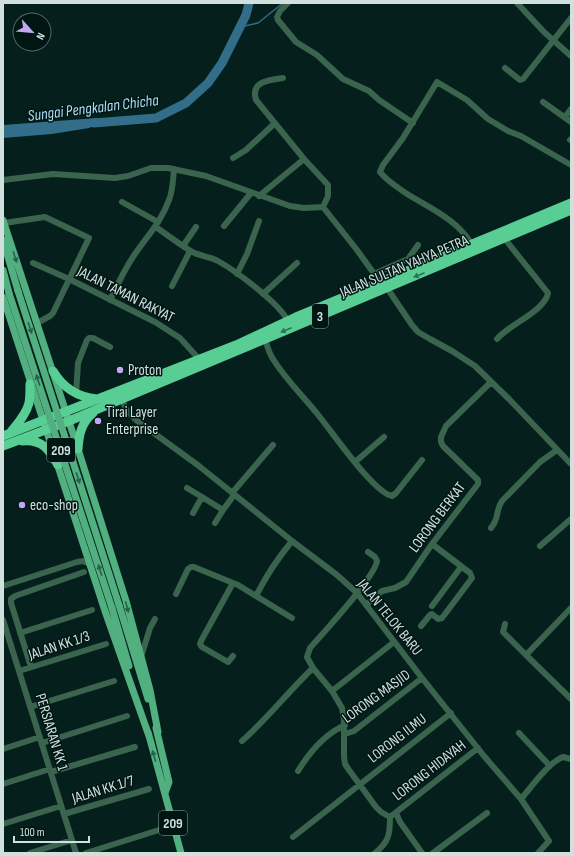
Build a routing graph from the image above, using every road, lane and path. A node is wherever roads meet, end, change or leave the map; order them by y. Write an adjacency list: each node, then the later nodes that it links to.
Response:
1 (288, 3): 11 (street)
2 (517, 3): 4 (street)
3 (571, 18): 4 (street)
4 (553, 40): 5 (street); 6 (street)
5 (571, 56)
6 (504, 68)
7 (283, 78): 13 (street)
8 (543, 102): 10 (street)
9 (571, 110): 10 (street)
10 (565, 116): 12 (street)
11 (413, 122): 16 (street); 32 (street)
12 (571, 122)
13 (275, 123): 14 (street); 15 (street)
14 (233, 158)
15 (304, 159): 20 (street); 23 (street)
16 (571, 165)
17 (174, 169): 18 (street); 19 (street); 27 (street)
18 (3, 180)
19 (251, 193): 20 (street); 28 (street)
20 (258, 196): 23 (street)
21 (122, 202): 27 (street)
22 (571, 203): 32 (highway, JALAN SULTAN YAHYA PETRA / 3)
23 (323, 207): 40 (street)
24 (571, 210): 30 (highway, JALAN SULTAN YAHYA PETRA / 3)
25 (4, 221): 41 (street); 48 (main road, one-way to 48)
26 (259, 221): 39 (street)
27 (157, 225): 33 (street); 46 (street)
28 (224, 226)
29 (196, 227): 33 (street)
30 (504, 238): 42 (highway, JALAN SULTAN YAHYA PETRA / 3, one-way to 42); 51 (street)
31 (3, 240): 125 (main road, 209, one-way to 125, bridge)
32 (472, 244): 42 (highway, JALAN SULTAN YAHYA PETRA / 3)
33 (183, 246): 35 (street)
34 (418, 246): 40 (street)
35 (190, 251): 39 (street); 43 (street)
36 (33, 263): 41 (street, JALAN TAMAN RAKYAT)
37 (297, 264): 44 (street)
38 (3, 270): 128 (main road, 209, one-way to 38, bridge)
39 (237, 274): 44 (street)
40 (374, 274): 42 (street)
41 (69, 279): 46 (street, JALAN TAMAN RAKYAT); 48 (street)
42 (383, 285): 47 (highway, JALAN SULTAN YAHYA PETRA / 3); 49 (highway, JALAN SULTAN YAHYA PETRA / 3); 55 (street)
43 (172, 286)
44 (263, 294): 47 (street)
45 (3, 298): 56 (main road)
46 (110, 300): 53 (street, JALAN TAMAN RAKYAT)
47 (292, 319): 49 (highway); 53 (highway, JALAN SULTAN YAHYA PETRA / 3)
48 (37, 323): 54 (main road)
49 (304, 323): 50 (highway, JALAN SULTAN YAHYA PETRA / 3, one-way to 50)
50 (265, 339): 60 (highway, JALAN SULTAN YAHYA PETRA / 3); 74 (street)
51 (497, 339)
52 (110, 347): 59 (street)
53 (199, 360): 61 (highway, JALAN SULTAN YAHYA PETRA / 3)
54 (53, 371): 57 (main road); 59 (highway)
55 (491, 382): 71 (street); 86 (street, LORONG BERKAT)
56 (30, 384): 58 (main road); 66 (highway)
57 (58, 388): 58 (main road); 62 (main road)
58 (34, 393): 63 (main road)
59 (76, 394): 61 (highway)
60 (121, 398): 61 (highway, JALAN SULTAN YAHYA PETRA / 3); 78 (street, JALAN TELOK BARU)
61 (100, 403): 62 (highway, JALAN SULTAN YAHYA PETRA / 3); 70 (highway)
62 (68, 416): 63 (highway, JALAN SULTAN YAHYA PETRA / 3); 64 (highway, JALAN SULTAN YAHYA PETRA / 3); 65 (main road)
63 (43, 420): 64 (main road); 66 (highway, JALAN SULTAN YAHYA PETRA / 3)
64 (46, 430): 66 (highway, JALAN SULTAN YAHYA PETRA / 3); 72 (main road)
65 (74, 436): 70 (main road); 72 (main road)
66 (8, 437): 69 (highway, JALAN SULTAN YAHYA PETRA / 3); 76 (highway)
67 (384, 437): 74 (street)
68 (273, 445): 78 (street)
69 (3, 446)
70 (78, 449): 113 (main road, one-way to 113)
71 (557, 450): 75 (street); 84 (street)
72 (53, 451): 76 (main road)
73 (422, 460): 74 (street)
74 (354, 462)
75 (571, 464)
76 (58, 465): 88 (main road)
77 (187, 488): 79 (street)
78 (233, 494): 80 (street); 85 (street, JALAN TELOK BARU)
79 (202, 498): 80 (street); 81 (street)
80 (223, 510): 83 (street)
81 (193, 513)
82 (571, 519): 87 (street)
83 (215, 523)
84 (491, 528)
85 (292, 541): 96 (street, JALAN TELOK BARU); 98 (street)
86 (432, 544): 92 (street); 99 (street, LORONG BERKAT)
87 (540, 546)
88 (85, 549): 90 (street); 91 (main road)
89 (368, 552): 96 (street)
90 (77, 562): 91 (street); 95 (street)
91 (90, 564): 128 (main road)
92 (461, 567): 100 (street); 107 (street)
93 (84, 572): 108 (street)
94 (233, 584): 97 (street); 98 (street); 112 (street)
95 (3, 586)
96 (357, 593): 99 (street, JALAN TELOK BARU); 115 (street)
97 (176, 594)
98 (256, 596): 103 (street)
99 (366, 605): 109 (street, JALAN TELOK BARU)
100 (432, 606)
101 (571, 608): 111 (street)
102 (92, 610): 108 (street)
103 (292, 618)
104 (155, 619): 113 (street)
105 (3, 620): 116 (street, PERSIARAN KK 1)
106 (504, 624): 111 (street)
107 (421, 626)
108 (20, 633): 114 (street)
109 (394, 642): 117 (street, JALAN TELOK BARU); 119 (street)
110 (106, 644): 114 (street, JALAN KK 1/3)
111 (526, 655): 120 (street)
112 (233, 656)
113 (141, 658): 125 (main road)
114 (31, 667): 116 (street, JALAN KK 1/3)
115 (313, 668): 119 (street); 130 (street)
116 (19, 671): 121 (street, PERSIARAN KK 1)
117 (422, 678): 122 (street, JALAN TELOK BARU); 127 (street, LORONG MASJID)
118 (114, 681): 121 (street)
119 (332, 691): 124 (street)
120 (571, 699)
121 (30, 707): 129 (street, PERSIARAN KK 1)
122 (450, 713): 132 (street, JALAN TELOK BARU); 139 (street, LORONG ILMU)
123 (127, 716): 129 (street)
124 (345, 725): 127 (street); 137 (street)
125 (158, 732): 141 (main road, 209)
126 (519, 733): 135 (street)
127 (345, 734): 139 (street)
128 (149, 736): 141 (main road, 209, one-way to 128)
129 (41, 740): 133 (street); 136 (street, PERSIARAN KK 1)
130 (242, 741)
131 (135, 747): 136 (street)
132 (478, 748): 142 (street, JALAN TELOK BARU); 144 (street, LORONG HIDAYAH)
133 (3, 749)
134 (571, 760): 135 (street)
135 (550, 766): 142 (street)
136 (50, 771): 138 (street); 143 (street, PERSIARAN KK 1)
137 (298, 771)
138 (3, 784)
139 (359, 784): 147 (street); 150 (street, LORONG ILMU)
140 (149, 789): 146 (street, JALAN KK 1/7)
141 (165, 793): 155 (main road, 209)
142 (521, 799): 159 (street, JALAN TELOK BARU)
143 (62, 806): 146 (street, PERSIARAN KK 1); 148 (street)
144 (396, 813): 147 (street, LORONG HIDAYAH); 157 (street, LORONG HIDAYAH)
145 (487, 813): 158 (street)
146 (64, 814): 151 (street, PERSIARAN KK 1)
147 (390, 817): 156 (street, LORONG HIDAYAH)
148 (3, 824)
149 (159, 830): 154 (street)
150 (293, 837)
151 (72, 840): 152 (street); 153 (street, PERSIARAN KK 1)
152 (30, 853)
153 (76, 853)
154 (86, 853)
155 (181, 853)
156 (375, 853)
157 (422, 853)
158 (433, 853)
159 (538, 853)

